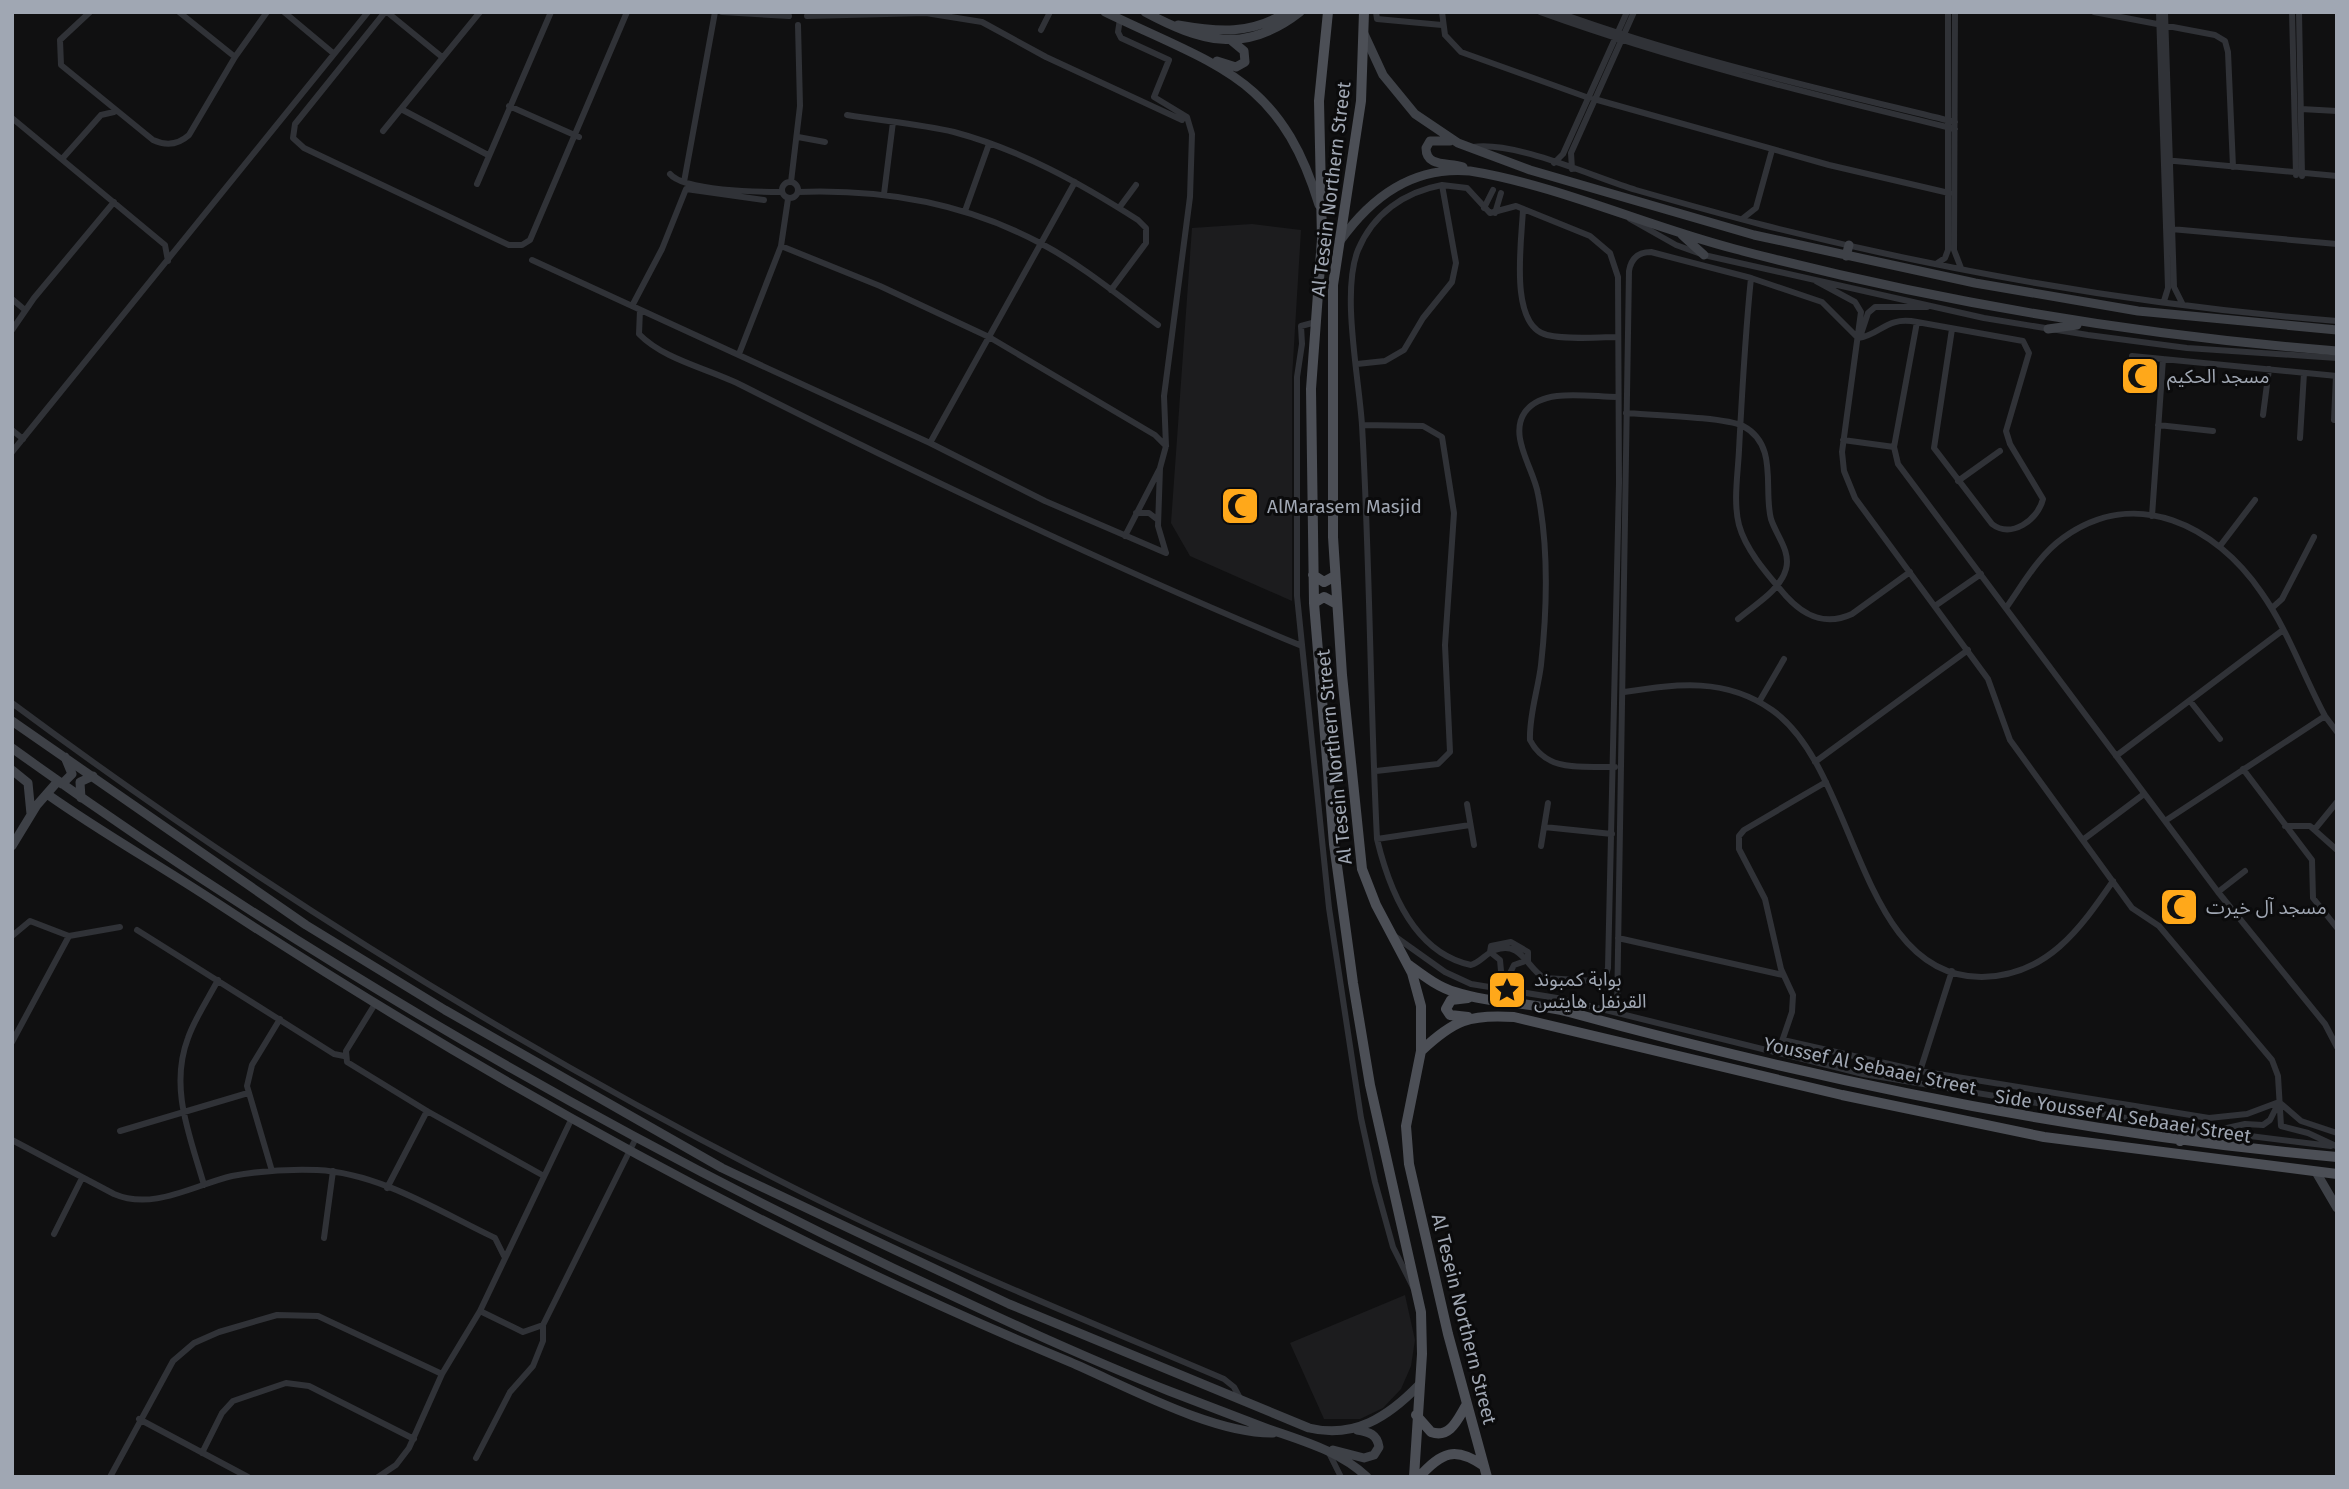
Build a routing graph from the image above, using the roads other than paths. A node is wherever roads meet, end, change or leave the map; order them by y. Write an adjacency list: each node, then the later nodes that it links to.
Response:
1 (90, 12): 48 (street)
2 (179, 12): 45 (street)
3 (267, 12): 45 (street)
4 (284, 12): 43 (street)
5 (368, 12): 43 (street)
6 (386, 12): 46 (street); 61 (street)
7 (480, 12): 46 (street)
8 (551, 12): 49 (street)
9 (627, 12): 61 (street)
10 (715, 12): 78 (street)
11 (722, 12): 32 (street)
12 (1050, 12): 39 (street)
13 (1105, 12): 34 (main road)
14 (1145, 12): 35 (main road)
15 (1287, 12): 35 (main road)
16 (1300, 12): 42 (main road)
17 (1328, 12): 101 (main road, Al Tesein Northern Street)
18 (1364, 12): 40 (main road, Al Tesein Northern Street)
19 (1376, 12): 37 (street)
20 (1441, 12): 37 (street)
21 (1540, 12): 41 (street)
22 (1558, 12): 41 (street)
23 (1627, 12): 41 (street)
24 (1634, 12): 41 (street)
25 (1948, 12): 59 (street)
26 (1955, 12): 59 (street)
27 (2094, 12): 38 (street)
28 (2159, 12): 38 (street)
29 (2165, 12): 38 (street)
30 (2292, 12): 76 (street)
31 (2299, 12): 50 (street)
32 (790, 14): 36 (street)
33 (806, 14): 36 (street); 57 (street)
34 (1120, 19): 44 (main road); 172 (street)
35 (1166, 23): 42 (main road)
36 (797, 25): 62 (street)
37 (1442, 25): 47 (street)
38 (2162, 25): 70 (street); 72 (street)
39 (1041, 30)
40 (1364, 34): 64 (main road); 108 (main road, Al Tesein Northern Street)
41 (1619, 37): 47 (street); 59 (street)
42 (1232, 41): 44 (main road)
43 (333, 53): 113 (street)
44 (1189, 53): 101 (main road)
45 (235, 57): 53 (street)
46 (442, 57): 51 (street)
47 (1591, 98): 67 (street); 71 (street); 73 (street)
48 (101, 99): 53 (street); 54 (street)
49 (509, 106): 61 (street); 68 (street)
50 (2301, 109): 52 (street); 76 (street)
51 (401, 110): 60 (street); 68 (street)
52 (2337, 111)
53 (116, 112): 54 (street)
54 (101, 115): 69 (street)
55 (847, 115): 58 (street)
56 (12, 118): 69 (street)
57 (1182, 120)
58 (893, 122): 65 (street); 88 (street)
59 (1951, 124): 87 (street); 122 (street)
60 (383, 131)
61 (577, 136)
62 (798, 137): 63 (street); 79 (street)
63 (825, 142)
64 (1458, 143): 66 (main road); 74 (main road)
65 (989, 144): 80 (street); 98 (street)
66 (1468, 148): 71 (street); 97 (main road)
67 (1772, 150): 87 (street); 95 (street)
68 (488, 155): 81 (street)
69 (62, 159): 92 (street)
70 (2166, 162): 72 (street); 76 (street); 104 (street); 128 (street)
71 (1554, 163): 73 (street)
72 (2233, 167): 76 (street)
73 (1572, 169): 89 (street)
74 (1471, 171): 84 (main road); 108 (main road)
75 (670, 174): 78 (street)
76 (2299, 175): 77 (street)
77 (2337, 178)
78 (684, 182): 85 (street)
79 (791, 182): 85 (street); 86 (street)
80 (1075, 182): 93 (street); 109 (street)
81 (477, 184)
82 (1136, 184): 93 (street)
83 (1442, 185): 94 (street); 155 (street); 155 (street)
84 (1499, 185): 94 (street); 99 (street); 100 (main road)
85 (781, 192): 90 (street)
86 (798, 192): 88 (street); 90 (street)
87 (1949, 193): 121 (street)
88 (884, 194): 98 (street)
89 (1661, 197): 97 (main road); 102 (street)
90 (788, 199): 114 (street)
91 (764, 200): 131 (street)
92 (114, 202): 111 (street); 133 (street)
93 (1119, 208): 126 (street)
94 (1484, 208): 99 (street)
95 (1756, 208): 102 (street); 103 (street)
96 (1523, 209): 99 (street); 147 (street); 147 (street)
97 (1658, 209): 106 (main road)
98 (965, 211): 109 (street)
99 (1494, 213)
100 (1626, 216): 105 (main road); 116 (street)
101 (1322, 217): 136 (main road, Al Tesein Northern Street)
102 (1742, 219): 103 (street)
103 (1764, 225): 112 (street)
104 (2171, 229): 110 (street); 129 (street)
105 (1681, 233): 115 (main road); 116 (main road)
106 (1754, 235): 107 (main road); 115 (main road)
107 (1773, 240): 117 (main road); 118 (main road)
108 (1339, 243): 188 (main road, Al Tesein Northern Street)
109 (1042, 244): 126 (street); 146 (street)
110 (2337, 244)
111 (165, 245): 113 (street); 120 (street)
112 (1849, 245): 117 (main road); 121 (street)
113 (181, 246): 120 (street)
114 (781, 246): 146 (street); 151 (street)
115 (1749, 253): 118 (main road)
116 (1704, 255): 124 (street)
117 (1846, 256): 125 (main road)
118 (1769, 257): 140 (main road)
119 (532, 260): 131 (street)
120 (169, 261): 169 (street)
121 (1937, 264): 122 (street)
122 (1961, 268): 125 (street)
123 (1751, 278): 148 (street); 160 (street); 164 (street)
124 (1816, 281): 132 (street); 148 (street)
125 (2015, 284): 128 (street); 130 (main road)
126 (1111, 290): 141 (street)
127 (12, 299): 133 (street)
128 (2164, 301): 129 (street)
129 (2182, 303): 139 (street)
130 (2094, 305): 135 (main road); 140 (main road)
131 (632, 306): 134 (street)
132 (1930, 306): 142 (street); 148 (street)
133 (25, 310): 144 (street)
134 (640, 310): 151 (street); 197 (street)
135 (2186, 318): 139 (main road); 149 (main road)
136 (1316, 321): 187 (main road, Al Tesein Northern Street); 197 (street)
137 (2337, 321): 139 (street)
138 (1917, 322): 143 (street); 148 (street); 173 (street)
139 (2293, 322): 145 (main road)
140 (2091, 324): 142 (main road); 149 (main road)
141 (1158, 325)
142 (2048, 328): 153 (street)
143 (1952, 329): 177 (street); 177 (street)
144 (12, 330)
145 (2337, 330)
146 (989, 337): 171 (street); 172 (street)
147 (1618, 337): 159 (street)
148 (1858, 338): 170 (street)
149 (2238, 343): 150 (main road)
150 (2337, 351)
151 (739, 354): 171 (street)
152 (2132, 356): 154 (street)
153 (2337, 358)
154 (2163, 359): 156 (street); 165 (street)
155 (1357, 364): 163 (street)
156 (2269, 369): 157 (street); 161 (street)
157 (2304, 373): 158 (street); 168 (street)
158 (2337, 376): 162 (street)
159 (1617, 397): 212 (street); 212 (street)
160 (1626, 413): 164 (street); 200 (street)
161 (2263, 415)
162 (2334, 420)
163 (1362, 425): 215 (street); 215 (street)
164 (1740, 425): 189 (street); 189 (street)
165 (2158, 425): 167 (street); 180 (street)
166 (12, 430): 169 (street)
167 (2213, 431)
168 (2300, 438)
169 (23, 439): 174 (street)
170 (1843, 440): 173 (street); 185 (street)
171 (930, 443): 182 (street)
172 (1166, 446): 176 (street)
173 (1894, 447): 186 (street)
174 (12, 452)
175 (2000, 452): 177 (street)
176 (1160, 468): 179 (street); 181 (street)
177 (1958, 481)
178 (2255, 500): 184 (street)
179 (1136, 513): 181 (street); 182 (street)
180 (2152, 516): 184 (street); 193 (street)
181 (1158, 520): 182 (street)
182 (1125, 536)
183 (2314, 537): 194 (street)
184 (2220, 546): 194 (street)
185 (1910, 572): 189 (street); 192 (street)
186 (1981, 574): 192 (street); 193 (street)
187 (1313, 575): 188 (main road); 190 (main road, Al Tesein Northern Street)
188 (1335, 576): 191 (main road, Al Tesein Northern Street)
189 (1777, 584): 195 (street)
190 (1314, 603): 191 (main road); 302 (main road, Al Tesein Northern Street)
191 (1337, 604): 244 (main road, Al Tesein Northern Street)
192 (1935, 606): 198 (street)
193 (2006, 608): 210 (street)
194 (2272, 608): 196 (street)
195 (1738, 619)
196 (2283, 630): 201 (street); 204 (street)
197 (1302, 646): 302 (street)
198 (1968, 650): 211 (street); 233 (street)
199 (1784, 659): 202 (street)
200 (1624, 692): 202 (street); 247 (street)
201 (2190, 701): 207 (street); 210 (street)
202 (1759, 702): 211 (street)
203 (12, 703): 307 (street)
204 (2325, 716): 206 (street); 213 (street)
205 (12, 721): 209 (main road)
206 (2337, 733)
207 (2220, 739)
208 (12, 748): 218 (main road)
209 (65, 756): 216 (main road); 218 (main road)
210 (2116, 756): 220 (street)
211 (1815, 762): 217 (street)
212 (1615, 767): 231 (street)
213 (2243, 769): 226 (street); 228 (street)
214 (12, 770): 225 (main road)
215 (1376, 771): 232 (street)
216 (93, 776): 221 (main road); 307 (main road)
217 (1826, 782): 251 (street); 252 (street)
218 (60, 783): 219 (main road); 221 (main road)
219 (47, 794): 225 (main road); 257 (main road)
220 (2144, 794): 226 (street); 233 (street)
221 (82, 798): 265 (main road)
222 (2337, 802): 230 (street)
223 (1548, 803): 229 (street)
224 (1467, 804): 227 (street)
225 (31, 814): 235 (main road)
226 (2165, 821): 240 (street)
227 (1470, 825): 232 (street); 234 (street)
228 (2285, 826): 230 (street); 242 (street)
229 (1544, 827): 231 (street); 236 (street)
230 (2315, 829): 237 (street)
231 (1612, 834): 249 (street)
232 (1377, 839): 248 (street)
233 (2084, 839): 239 (street)
234 (1474, 845)
235 (12, 846)
236 (1541, 846)
237 (2337, 850)
238 (2245, 871): 240 (street)
239 (2113, 881): 251 (street); 273 (street)
240 (2218, 892): 266 (street)
241 (120, 927): 246 (street)
242 (2337, 928)
243 (137, 930): 253 (street)
244 (1391, 933): 250 (main road, Al Tesein Northern Street); 254 (street, Side Youssef Al Sebaaei Street)
245 (12, 936): 246 (street)
246 (69, 936): 264 (street)
247 (1618, 938): 252 (street); 259 (street)
248 (1490, 952): 249 (street); 254 (street)
249 (1528, 960): 255 (street)
250 (1409, 965): 256 (main road, Youssef Al Sebaaei Street); 267 (main road, Al Tesein Northern Street)
251 (1952, 971): 271 (street)
252 (1783, 975): 263 (street)
253 (218, 980): 260 (street); 275 (street)
254 (1498, 987): 255 (street, Side Youssef Al Sebaaei Street)
255 (1507, 988): 258 (street, Side Youssef Al Sebaaei Street)
256 (1472, 996): 261 (main road); 262 (main road, Youssef Al Sebaaei Street)
257 (375, 1004): 269 (street); 270 (main road)
258 (1592, 1007): 259 (street, Side Youssef Al Sebaaei Street); 262 (main road)
259 (1617, 1013): 268 (street, Side Youssef Al Sebaaei Street)
260 (280, 1018): 269 (street); 272 (street)
261 (1469, 1018): 267 (main road, Youssef Al Sebaaei Street); 283 (main road, Youssef Al Sebaaei Street)
262 (1589, 1018): 276 (main road, Youssef Al Sebaaei Street)
263 (1783, 1040): 268 (street); 271 (street)
264 (12, 1042)
265 (472, 1046): 270 (main road); 285 (main road)
266 (2337, 1047)
267 (1421, 1051): 308 (main road, Al Tesein Northern Street)
268 (1778, 1053): 281 (street, Side Youssef Al Sebaaei Street)
269 (344, 1056): 274 (street)
270 (466, 1058): 277 (main road)
271 (1920, 1071): 273 (street)
272 (248, 1093): 275 (street); 290 (street)
273 (2279, 1102): 281 (street); 282 (street); 288 (street)
274 (427, 1111): 294 (street); 297 (street)
275 (183, 1112): 280 (street); 296 (street)
276 (2028, 1116): 278 (main road, Youssef Al Sebaaei Street); 283 (main road)
277 (571, 1120): 289 (main road); 294 (street)
278 (2050, 1120): 284 (main road); 287 (main road, Youssef Al Sebaaei Street)
279 (2337, 1124): 282 (street)
280 (120, 1131)
281 (2211, 1131): 287 (main road); 288 (street, Side Youssef Al Sebaaei Street)
282 (2337, 1133)
283 (2026, 1134): 284 (main road, Youssef Al Sebaaei Street)
284 (2044, 1137): 292 (main road, Youssef Al Sebaaei Street)
285 (636, 1138): 289 (street); 312 (main road)
286 (12, 1140): 295 (street)
287 (2180, 1141): 288 (main road, Youssef Al Sebaaei Street)
288 (2336, 1150)
289 (630, 1151): 304 (street); 312 (main road)
290 (272, 1171): 291 (street); 296 (street)
291 (333, 1171): 297 (street); 300 (street)
292 (2316, 1172): 293 (main road, Youssef Al Sebaaei Street); 298 (main road)
293 (2337, 1174)
294 (544, 1176): 301 (street)
295 (82, 1178): 296 (street); 299 (street)
296 (204, 1185)
297 (387, 1188): 301 (street)
298 (2337, 1208)
299 (54, 1234)
300 (324, 1238)
301 (504, 1256): 303 (street)
302 (1416, 1292): 306 (main road, Al Tesein Northern Street)
303 (480, 1311): 304 (street); 305 (street)
304 (543, 1325): 316 (street)
305 (442, 1374): 310 (street); 313 (street)
306 (1419, 1385): 309 (main road, Al Tesein Northern Street); 311 (main road)
307 (1242, 1401): 311 (main road)
308 (1467, 1404): 309 (main road); 317 (main road, Al Tesein Northern Street)
309 (1416, 1415): 323 (main road, Al Tesein Northern Street)
310 (139, 1419): 315 (street); 318 (street)
311 (1355, 1430): 314 (main road)
312 (1278, 1432): 314 (main road)
313 (414, 1439): 315 (street); 320 (street)
314 (1328, 1451): 321 (street); 322 (main road)
315 (202, 1452): 319 (street)
316 (475, 1458)
317 (1484, 1466): 323 (main road); 324 (main road, Al Tesein Northern Street)
318 (110, 1477)
319 (248, 1477)
320 (378, 1477)
321 (1341, 1477)
322 (1367, 1477)
323 (1417, 1477)
324 (1487, 1477)

